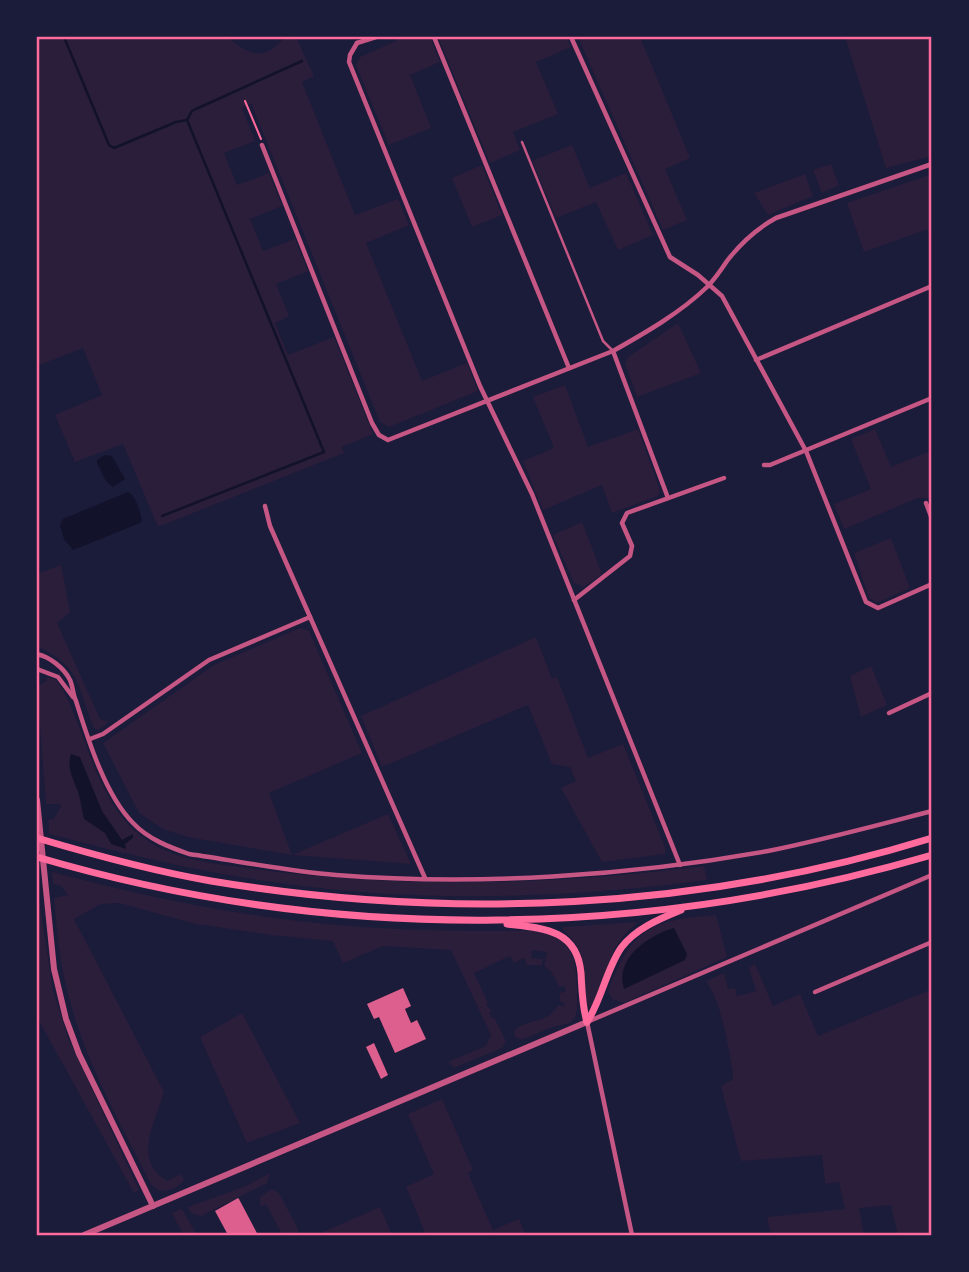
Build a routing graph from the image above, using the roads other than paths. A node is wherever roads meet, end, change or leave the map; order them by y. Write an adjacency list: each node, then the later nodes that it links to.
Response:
1 (354, 37): 5 (street)
2 (376, 37): 5 (street)
3 (434, 37): 13 (street)
4 (571, 37): 9 (street)
5 (357, 43): 15 (street)
6 (522, 142): 11 (lane)
7 (262, 145): 15 (street)
8 (932, 164): 9 (street)
9 (710, 284): 11 (street); 12 (street)
10 (932, 286): 12 (street)
11 (612, 351): 13 (street); 19 (street)
12 (756, 359): 16 (street)
13 (569, 368): 15 (street)
14 (932, 398): 16 (street)
15 (487, 401): 24 (street)
16 (806, 451): 17 (street); 23 (street)
17 (764, 465)
18 (724, 478): 19 (street)
19 (668, 498): 24 (street)
20 (926, 503): 22 (street)
21 (265, 506): 25 (street)
22 (932, 519)
23 (932, 584)
24 (574, 600): 38 (street)
25 (310, 617): 31 (street); 40 (street)
26 (37, 654): 29 (street)
27 (37, 669): 29 (street)
28 (932, 694): 30 (street)
29 (75, 701): 31 (street)
30 (889, 713)
31 (90, 740): 40 (street)
32 (37, 801): 46 (street)
33 (932, 811): 38 (street)
34 (37, 838): 35 (main road)
35 (932, 838)
36 (932, 855): 41 (main road)
37 (37, 857): 42 (main road)
38 (680, 865): 40 (street)
39 (932, 875): 45 (street)
40 (425, 878)
41 (690, 907): 42 (main road); 45 (main road)
42 (484, 921): 45 (main road)
43 (932, 942): 44 (street)
44 (815, 992)
45 (587, 1022): 46 (street); 48 (street)
46 (153, 1206): 47 (street)
47 (84, 1235)
48 (632, 1235)

